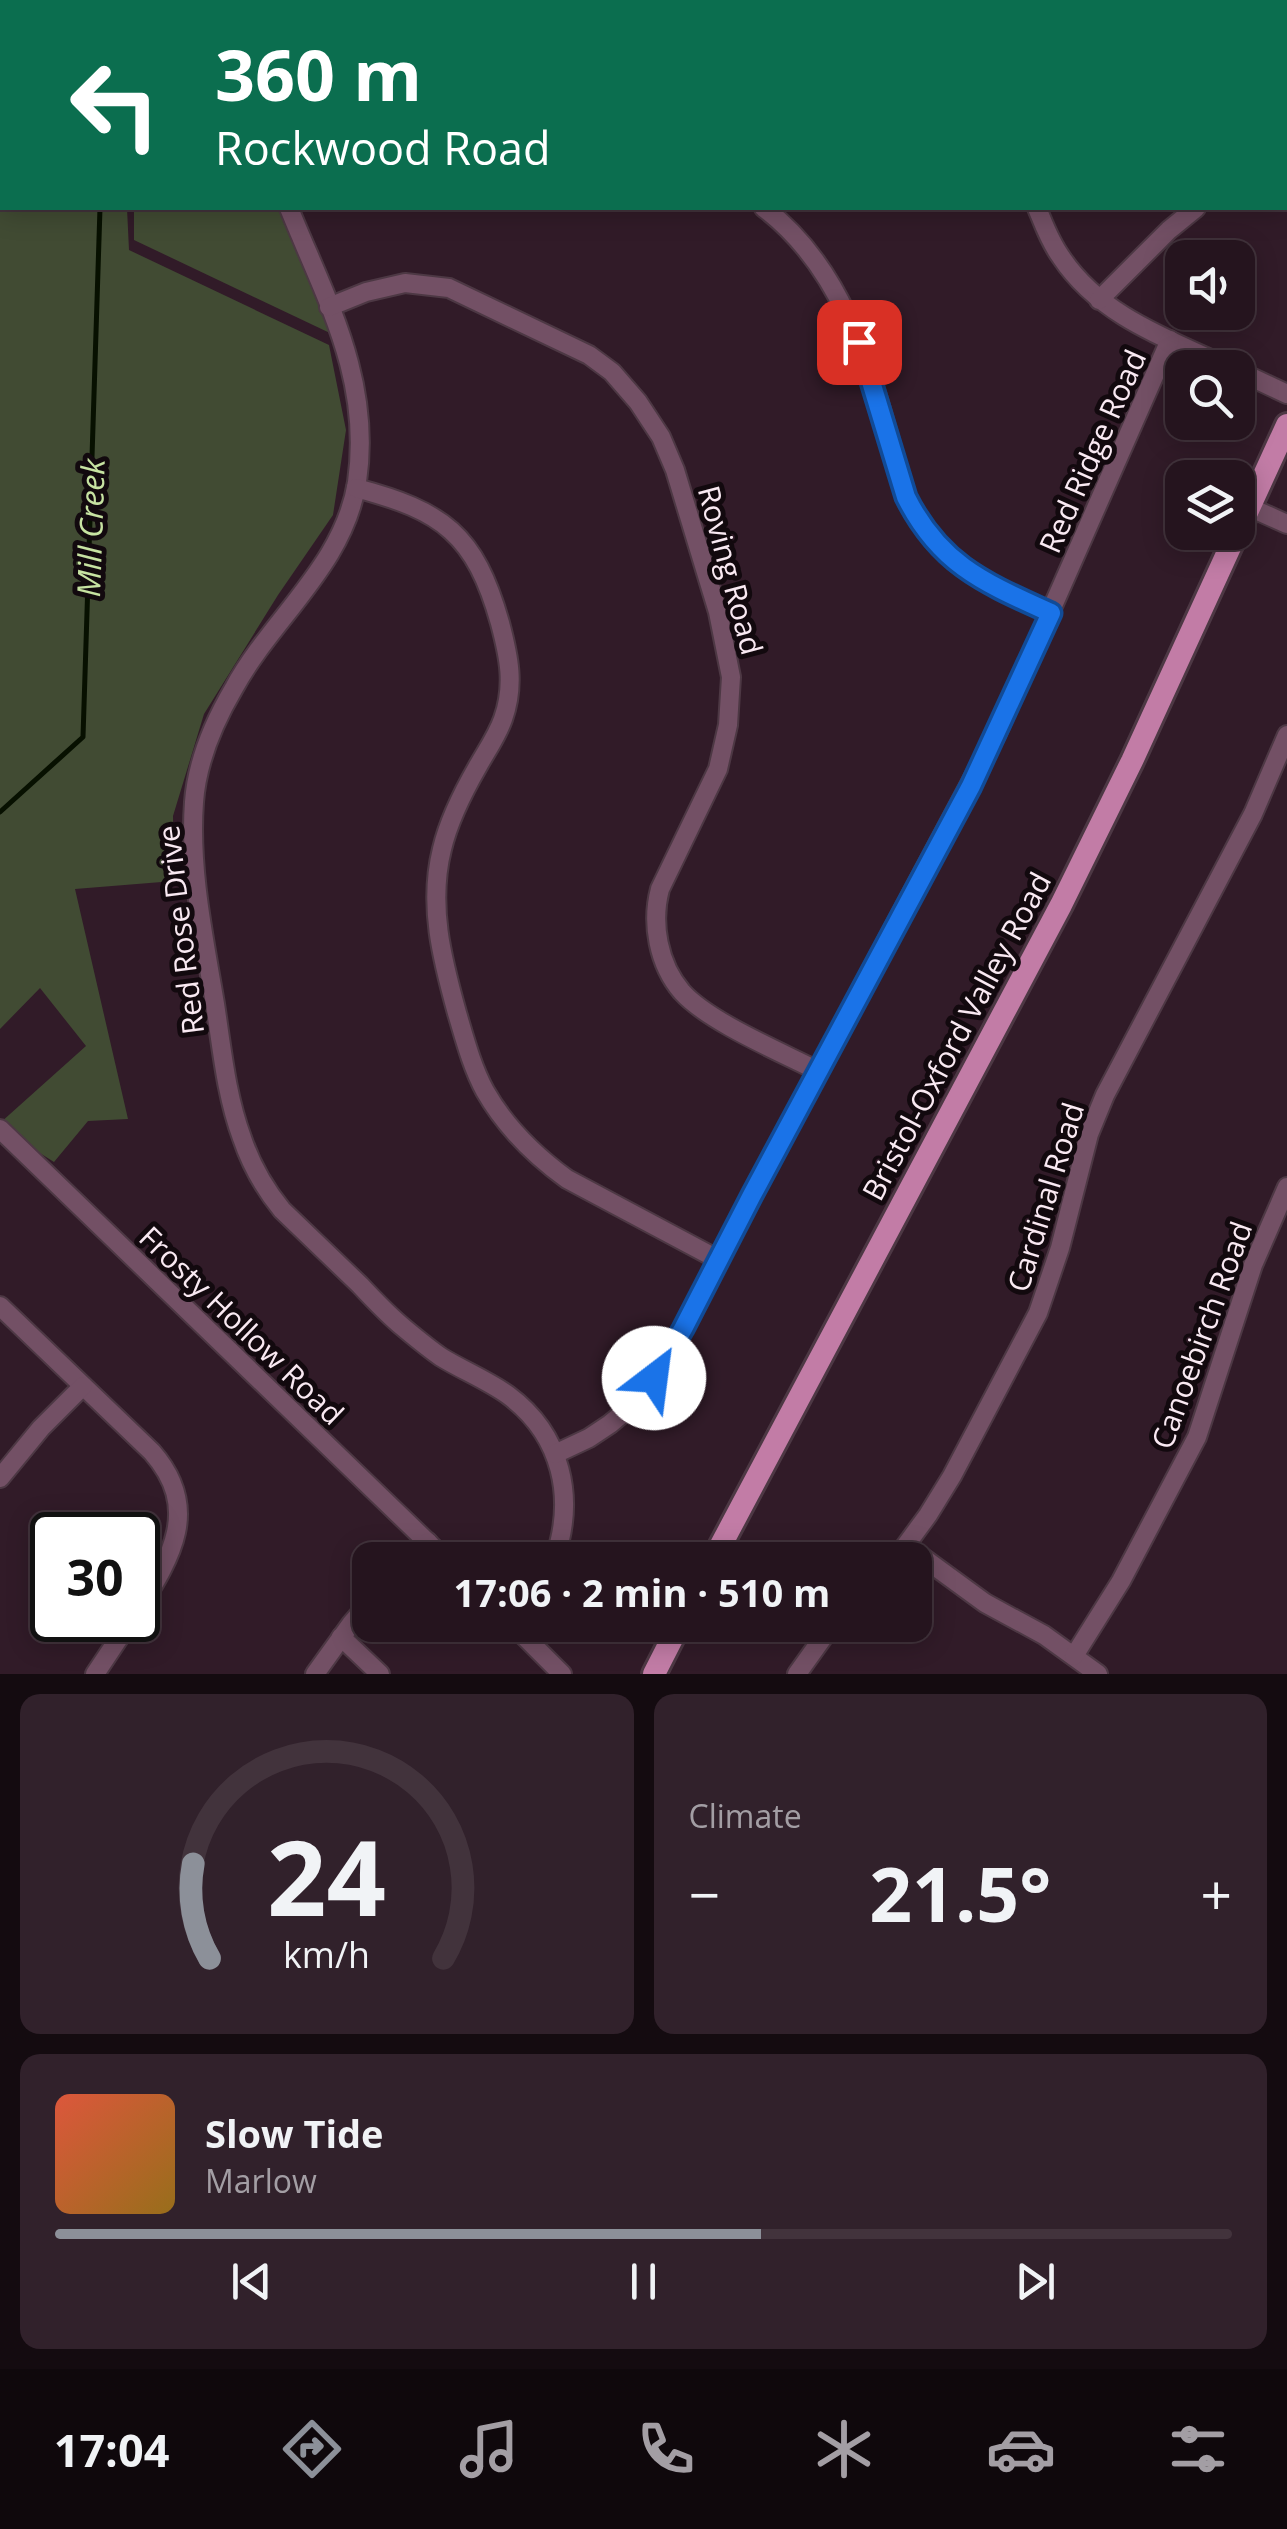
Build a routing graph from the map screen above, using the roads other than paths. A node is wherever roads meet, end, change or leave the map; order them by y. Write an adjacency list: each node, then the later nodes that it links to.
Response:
1 (290, 210): 6 (street, Red Rose Drive)
2 (766, 210): 17 (street)
3 (1038, 210): 5 (street)
4 (1194, 210): 5 (street)
5 (1099, 300): 7 (street)
6 (329, 306): 12 (street, Red Rose Drive); 19 (street, Roving Road)
7 (1170, 340): 8 (street); 17 (street, Red Ridge Road)
8 (1191, 350)
9 (1255, 379): 10 (street)
10 (1287, 394)
11 (1287, 425): 13 (main road, Bristol-Oxford Valley Road)
12 (356, 488): 22 (street); 25 (street, Red Rose Drive)
13 (1255, 492)
14 (1255, 510): 15 (street)
15 (1287, 524)
16 (1229, 550): 29 (main road, Bristol-Oxford Valley Road)
17 (1051, 613): 19 (street, Red Ridge Road)
18 (1287, 735): 30 (street, Cardinal Road)
19 (818, 1071): 22 (street, Red Ridge Road)
20 (0, 1129): 27 (street, Frosty Hollow Road)
21 (1287, 1188): 39 (street, Canoebirch Road)
22 (719, 1260): 25 (street, Red Ridge Road)
23 (0, 1306): 24 (street)
24 (83, 1386): 26 (street); 32 (street)
25 (555, 1454): 28 (street, Red Rose Drive)
26 (0, 1478)
27 (428, 1542)
28 (560, 1542)
29 (723, 1542)
30 (908, 1542)
31 (932, 1572): 39 (street)
32 (160, 1575)
33 (352, 1624): 34 (street)
34 (341, 1638): 41 (street); 42 (street)
35 (116, 1642): 40 (street)
36 (529, 1642): 43 (street)
37 (670, 1642): 44 (main road)
38 (820, 1642): 45 (street)
39 (1074, 1656): 46 (street)
40 (95, 1674)
41 (315, 1674)
42 (380, 1674)
43 (562, 1674)
44 (654, 1674)
45 (798, 1674)
46 (1098, 1674)

